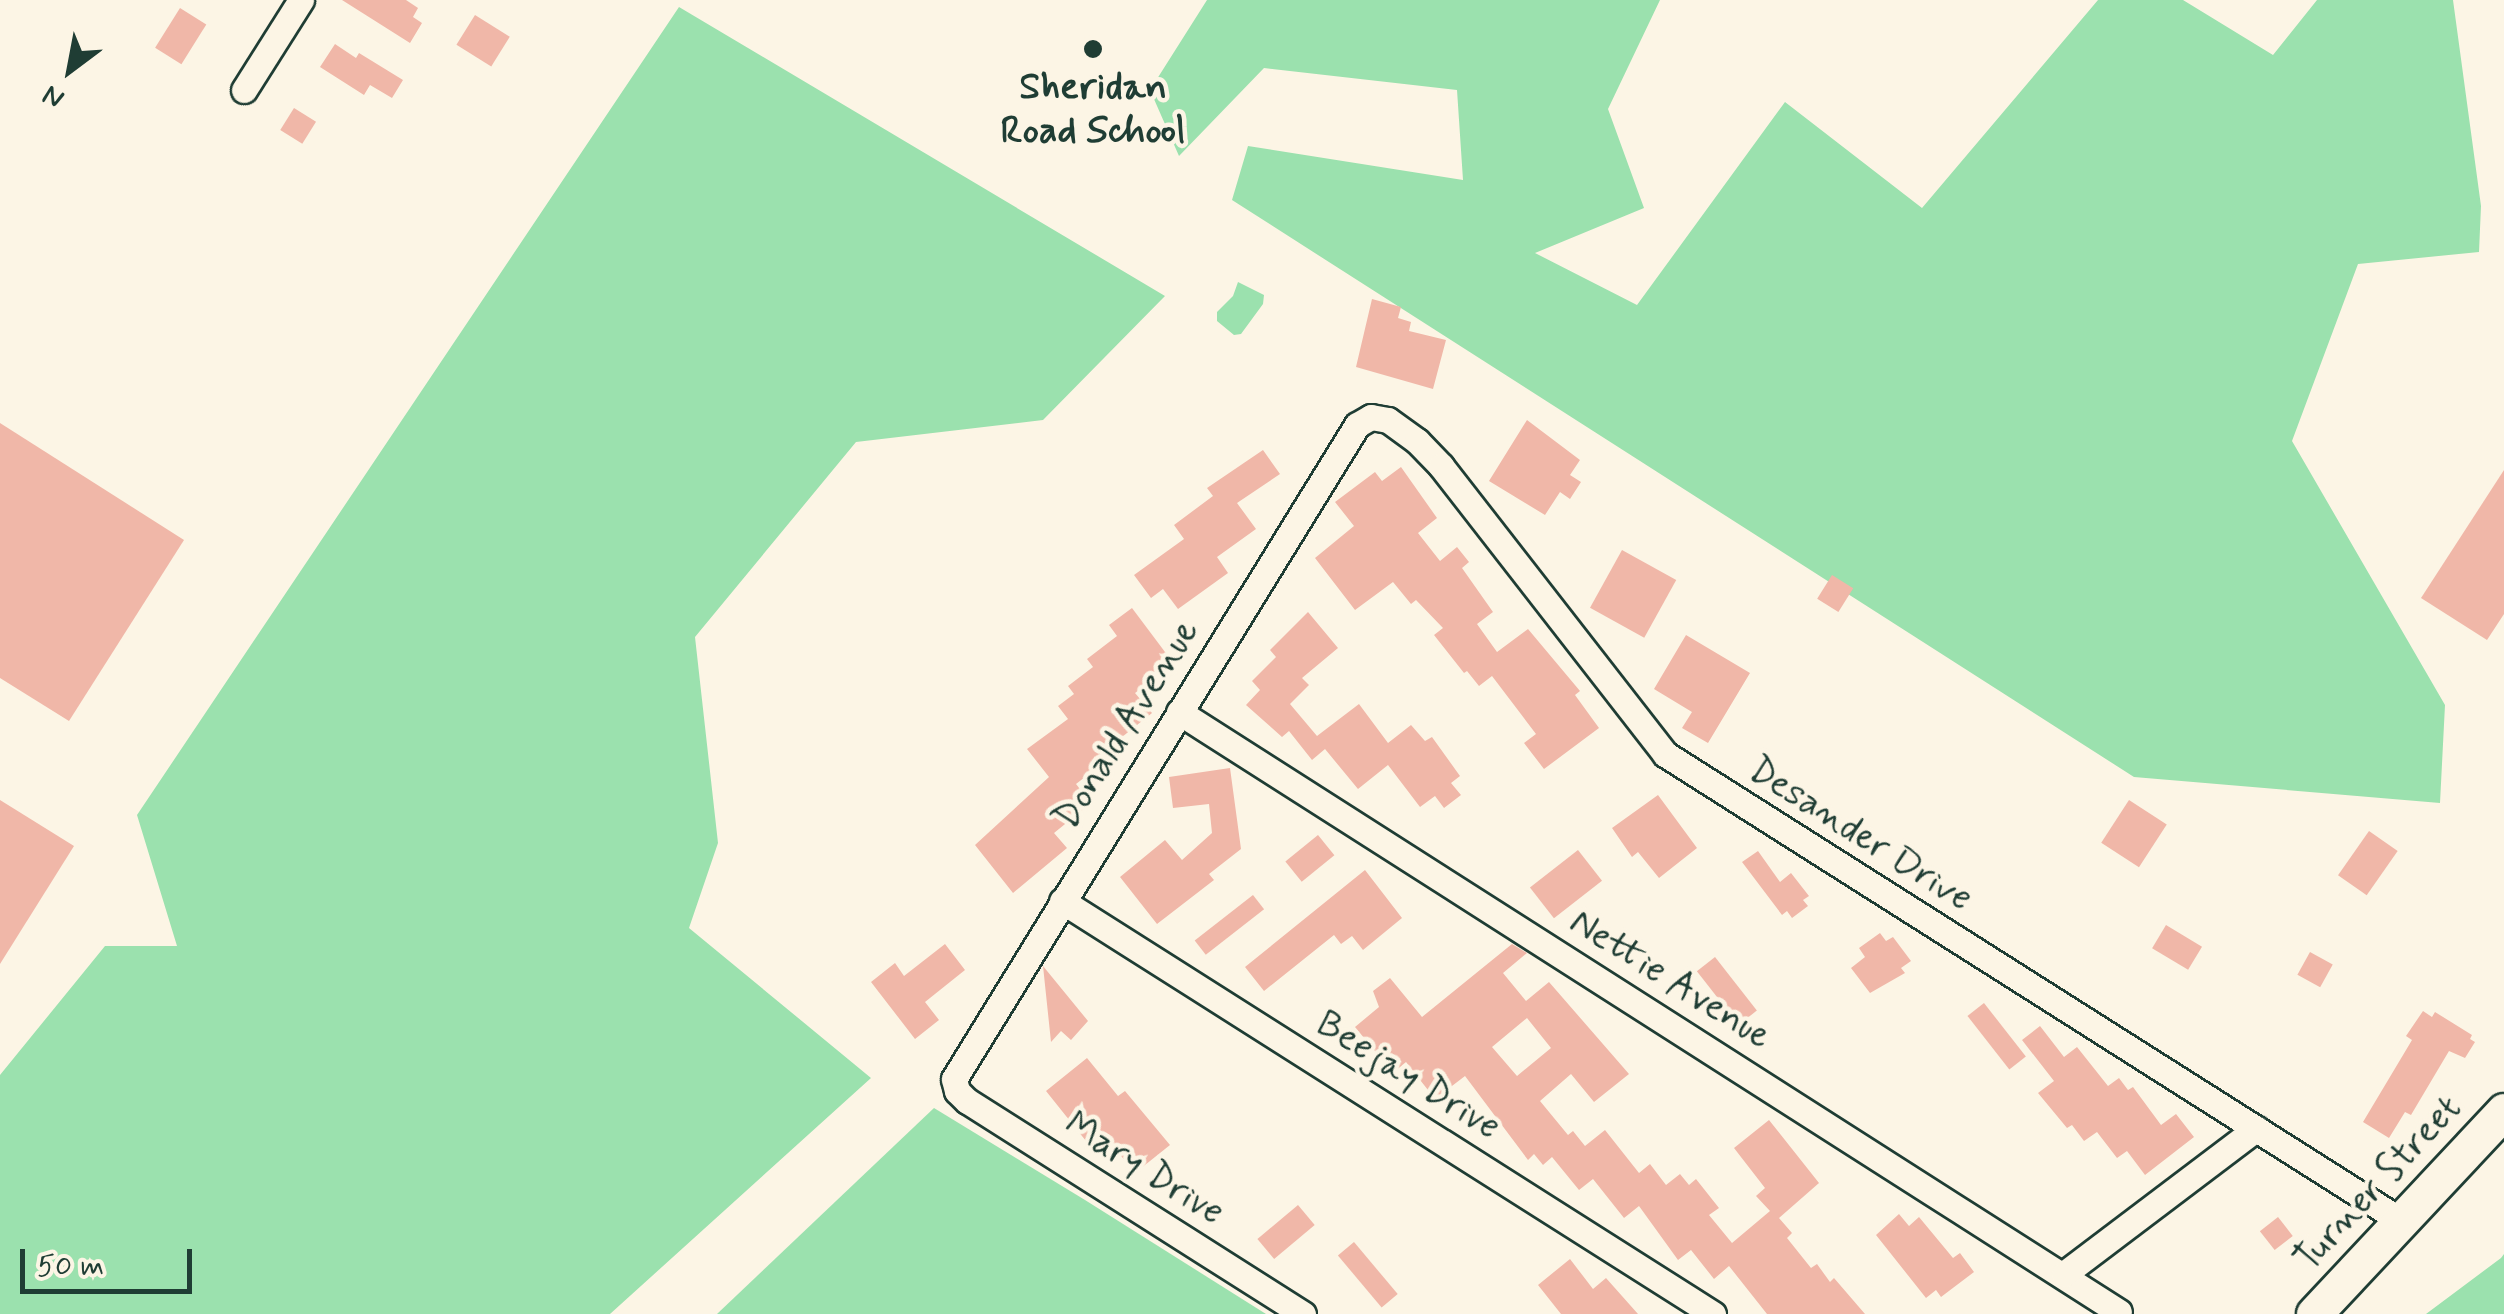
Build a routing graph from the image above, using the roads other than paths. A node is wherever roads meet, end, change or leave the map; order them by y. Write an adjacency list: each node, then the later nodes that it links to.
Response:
1 (301, 0): 2 (street)
2 (244, 90)
3 (1370, 417): 4 (street, Donald Avenue); 8 (street, Desander Drive)
4 (1179, 712): 5 (street, Donald Avenue); 10 (street, Nettie Avenue)
5 (1062, 901): 6 (street, Donald Avenue); 13 (street, Beejay Drive)
6 (954, 1078): 12 (street, Mary Drive)
7 (2504, 1111): 9 (street, Turner Street)
8 (2256, 1128): 9 (street, Desander Drive); 10 (street)
9 (2400, 1220): 14 (street, Turner Street)
10 (2064, 1274): 11 (street, Nettie Avenue)
11 (2119, 1312)
12 (1303, 1314)
13 (1713, 1314)
14 (2314, 1314)

